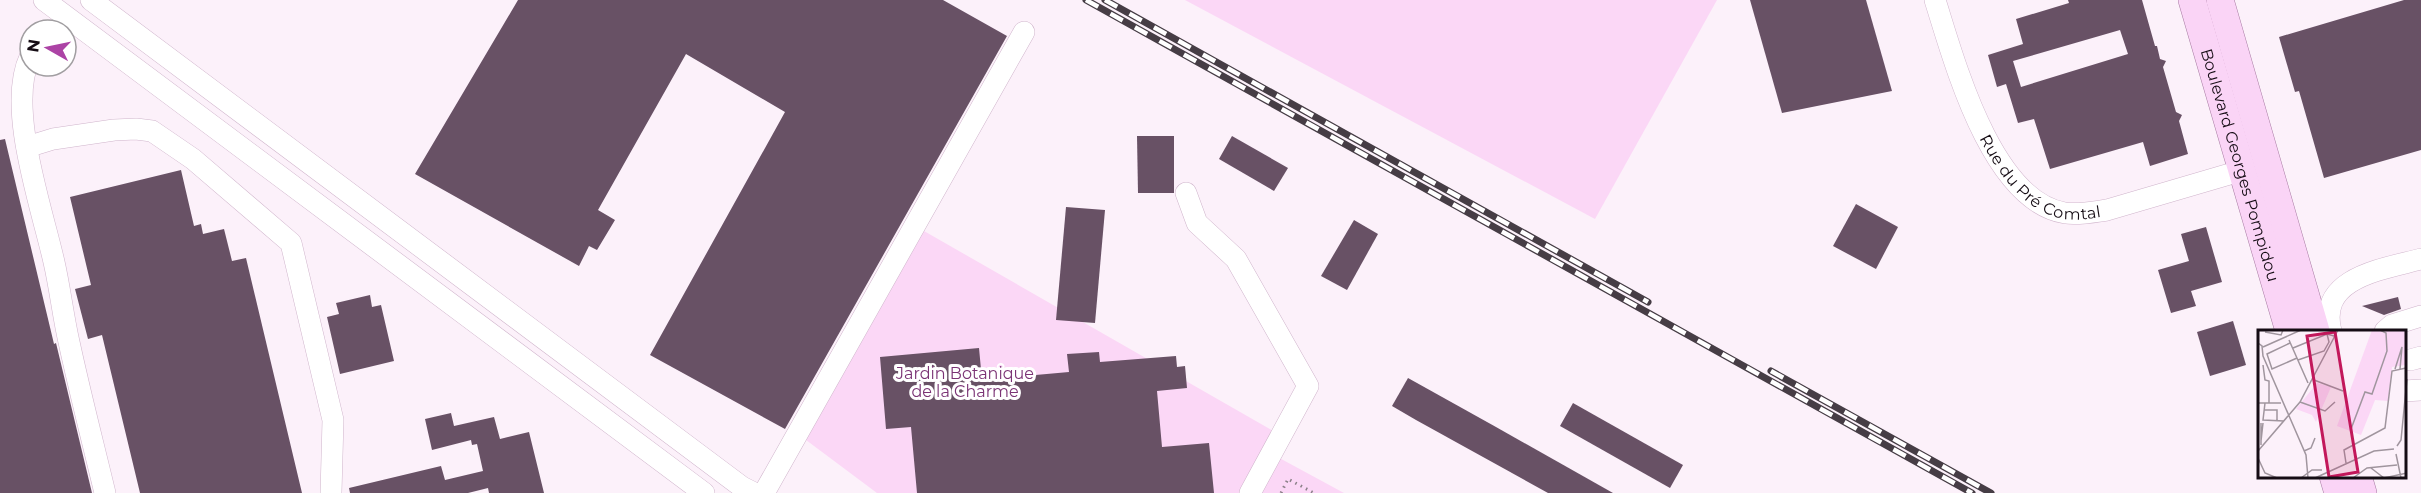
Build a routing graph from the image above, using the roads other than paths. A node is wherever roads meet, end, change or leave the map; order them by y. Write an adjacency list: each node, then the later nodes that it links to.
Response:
1 (44, 0): 6 (street)
2 (91, 0): 26 (street)
3 (1935, 0): 11 (street, Rue du Pré Comtal)
4 (2192, 0): 11 (main road, Boulevard Georges Pompidou)
5 (2220, 0): 16 (main road, Boulevard Georges Pompidou)
6 (68, 18)
7 (78, 25): 25 (street)
8 (1024, 32): 27 (street)
9 (24, 78): 10 (street)
10 (27, 147): 23 (street); 24 (street)
11 (2240, 171): 15 (main road, Boulevard Georges Pompidou)
12 (1186, 193): 28 (street)
13 (2421, 259): 17 (street)
14 (2421, 316): 18 (street)
15 (2289, 330)
16 (2316, 330)
17 (2331, 330)
18 (2386, 330)
19 (2421, 390): 20 (street)
20 (2406, 391)
21 (2333, 478): 29 (main road)
22 (2358, 478): 30 (main road)
23 (105, 493)
24 (332, 493)
25 (704, 493)
26 (754, 493)
27 (764, 493)
28 (1250, 493)
29 (2338, 493)
30 (2363, 493)

